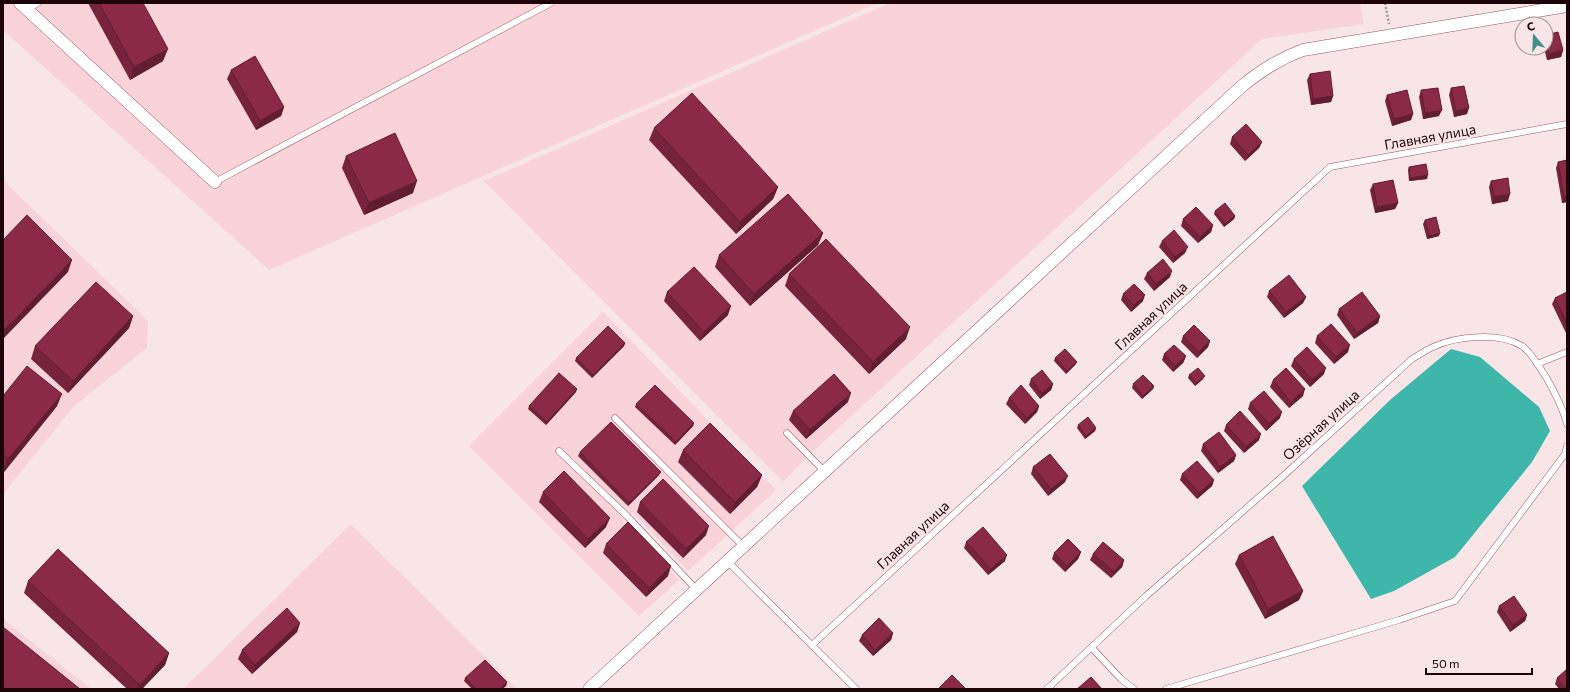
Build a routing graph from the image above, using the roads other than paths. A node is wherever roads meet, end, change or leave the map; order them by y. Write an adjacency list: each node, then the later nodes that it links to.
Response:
1 (38, 3): 3 (lane)
2 (551, 3): 6 (lane)
3 (24, 6): 6 (street)
4 (1567, 6): 14 (street)
5 (1567, 124): 18 (lane, Главная улица)
6 (215, 182)
7 (1567, 352): 8 (lane)
8 (1537, 364): 10 (lane, Озёрная улица); 19 (lane, Озёрная улица)
9 (615, 418): 15 (lane)
10 (1567, 424)
11 (787, 433): 14 (lane)
12 (1567, 446): 24 (lane)
13 (559, 451): 17 (lane)
14 (824, 471): 15 (street)
15 (743, 546): 16 (street)
16 (727, 561): 17 (street); 18 (lane)
17 (696, 589): 20 (street)
18 (812, 645): 21 (lane)
19 (1092, 648): 22 (lane, Озёрная улица); 23 (lane)
20 (589, 689)
21 (856, 689)
22 (1047, 689)
23 (1134, 689)
24 (1166, 689)

